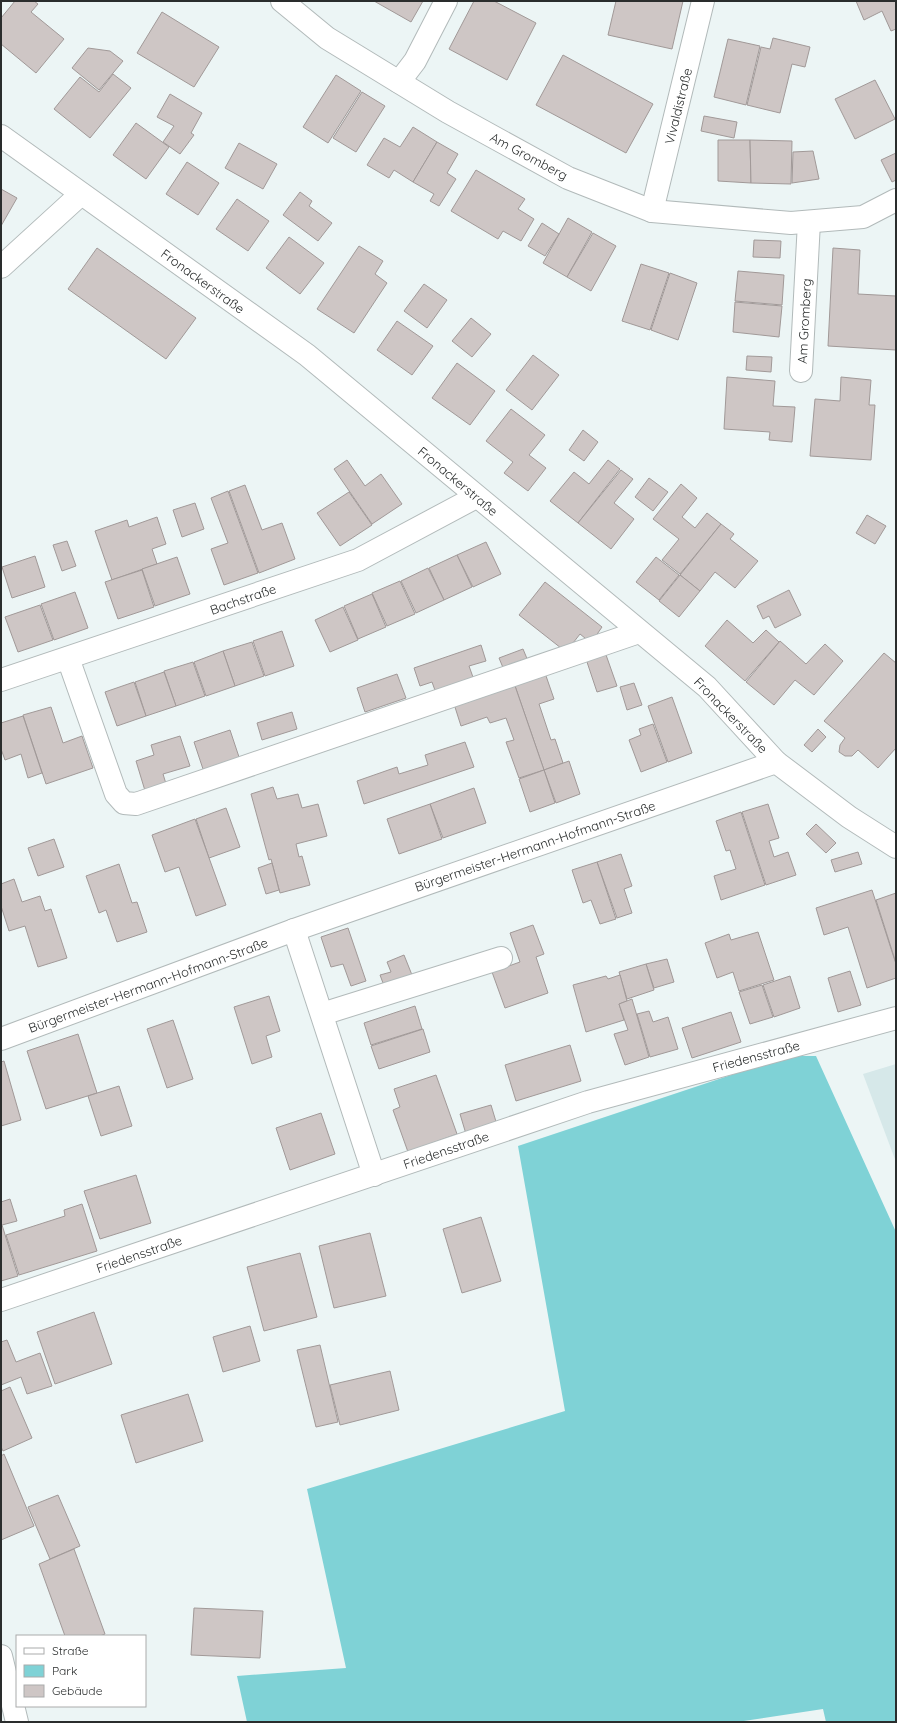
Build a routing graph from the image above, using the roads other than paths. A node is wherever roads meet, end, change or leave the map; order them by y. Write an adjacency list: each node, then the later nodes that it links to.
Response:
1 (282, 1): 4 (street, Am Gromberg)
2 (446, 1): 4 (street)
3 (703, 1): 8 (street, Vivaldistraße)
4 (400, 82): 8 (street, Am Gromberg)
5 (1, 136): 6 (street, Fronackerstraße)
6 (81, 194): 10 (street); 12 (street, Fronackerstraße)
7 (896, 200): 9 (street, Am Gromberg)
8 (652, 211): 9 (street, Am Gromberg)
9 (809, 222): 11 (street, Am Gromberg)
10 (1, 267)
11 (801, 371)
12 (476, 497): 13 (street, Fronackerstraße); 14 (street, Bachstraße)
13 (639, 632): 14 (street); 16 (street, Fronackerstraße)
14 (68, 658): 15 (street, Bachstraße)
15 (1, 680)
16 (776, 762): 17 (street, Fronackerstraße); 18 (street, Bürgermeister-Hermann-Hofmann-Straße)
17 (896, 847)
18 (294, 930): 20 (street); 22 (street, Bürgermeister-Hermann-Hofmann-Straße)
19 (501, 958): 20 (street)
20 (322, 1014): 23 (street)
21 (896, 1018): 23 (street, Friedensstraße)
22 (1, 1039)
23 (374, 1175): 24 (street, Friedensstraße)
24 (1, 1300)
25 (1, 1656): 26 (street)
26 (17, 1722)

